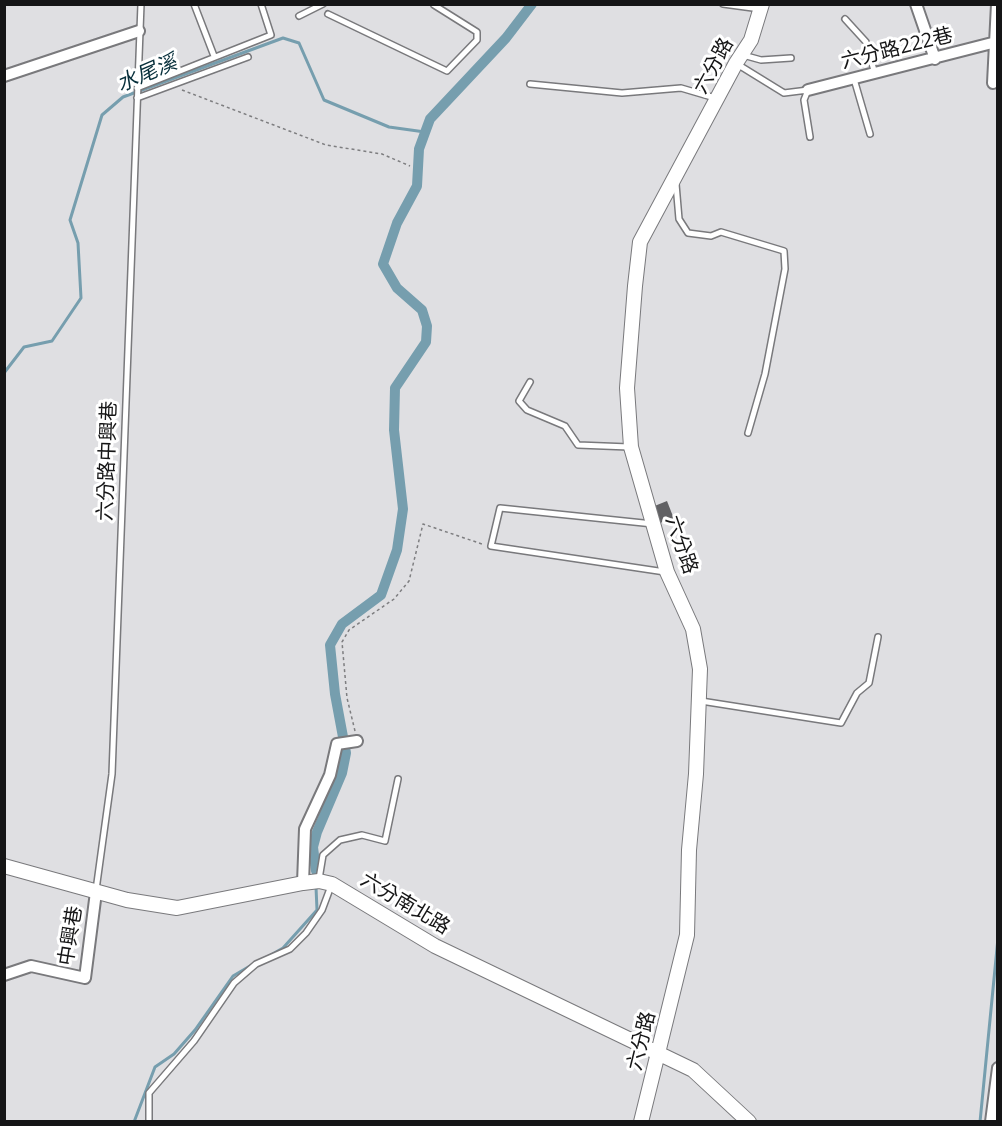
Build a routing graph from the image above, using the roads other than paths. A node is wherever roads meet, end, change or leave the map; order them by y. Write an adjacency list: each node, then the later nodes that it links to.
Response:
1 (141, 4): 13 (lane, 六分路中興巷)
2 (194, 4): 15 (lane)
3 (261, 4): 15 (lane)
4 (323, 4): 11 (lane)
5 (723, 4): 9 (lane)
6 (916, 4): 19 (street)
7 (998, 4): 14 (street)
8 (433, 5): 10 (lane)
9 (762, 7): 18 (street, 六分路)
10 (328, 14)
11 (298, 16)
12 (844, 19): 20 (lane)
13 (139, 31): 21 (street); 25 (lane, 六分路中興巷)
14 (996, 42): 19 (street, 六分路222巷); 23 (street)
15 (214, 56): 25 (lane)
16 (248, 57): 27 (lane)
17 (791, 58): 18 (lane)
18 (739, 59): 26 (lane); 28 (street, 六分路)
19 (935, 59): 20 (street, 六分路222巷)
20 (875, 74): 22 (street, 六分路222巷)
21 (4, 76)
22 (854, 79): 26 (street, 六分路222巷); 29 (lane)
23 (993, 83)
24 (530, 84): 28 (lane)
25 (137, 88): 27 (lane, 六分路中興巷)
26 (808, 90): 30 (lane)
27 (137, 98): 44 (lane, 六分路中興巷)
28 (717, 99): 31 (street, 六分路)
29 (870, 134)
30 (810, 138)
31 (675, 180): 33 (lane); 34 (street, 六分路)
32 (530, 382): 34 (lane)
33 (748, 434)
34 (631, 447): 35 (street, 六分路)
35 (652, 524): 36 (street, 六分路); 36 (lane)
36 (667, 572): 38 (street, 六分路)
37 (878, 638): 38 (lane)
38 (699, 700): 46 (street, 六分路)
39 (357, 741): 42 (street)
40 (398, 779): 43 (lane)
41 (4, 866): 44 (street)
42 (303, 883): 43 (street); 44 (street)
43 (326, 883): 46 (street, 六分南北路); 48 (lane)
44 (96, 892): 45 (street, 中興巷)
45 (4, 975)
46 (659, 1054): 49 (street, 六分路); 50 (street, 六分南北路)
47 (998, 1068): 51 (street)
48 (149, 1122)
49 (641, 1122)
50 (749, 1122)
51 (992, 1122)

